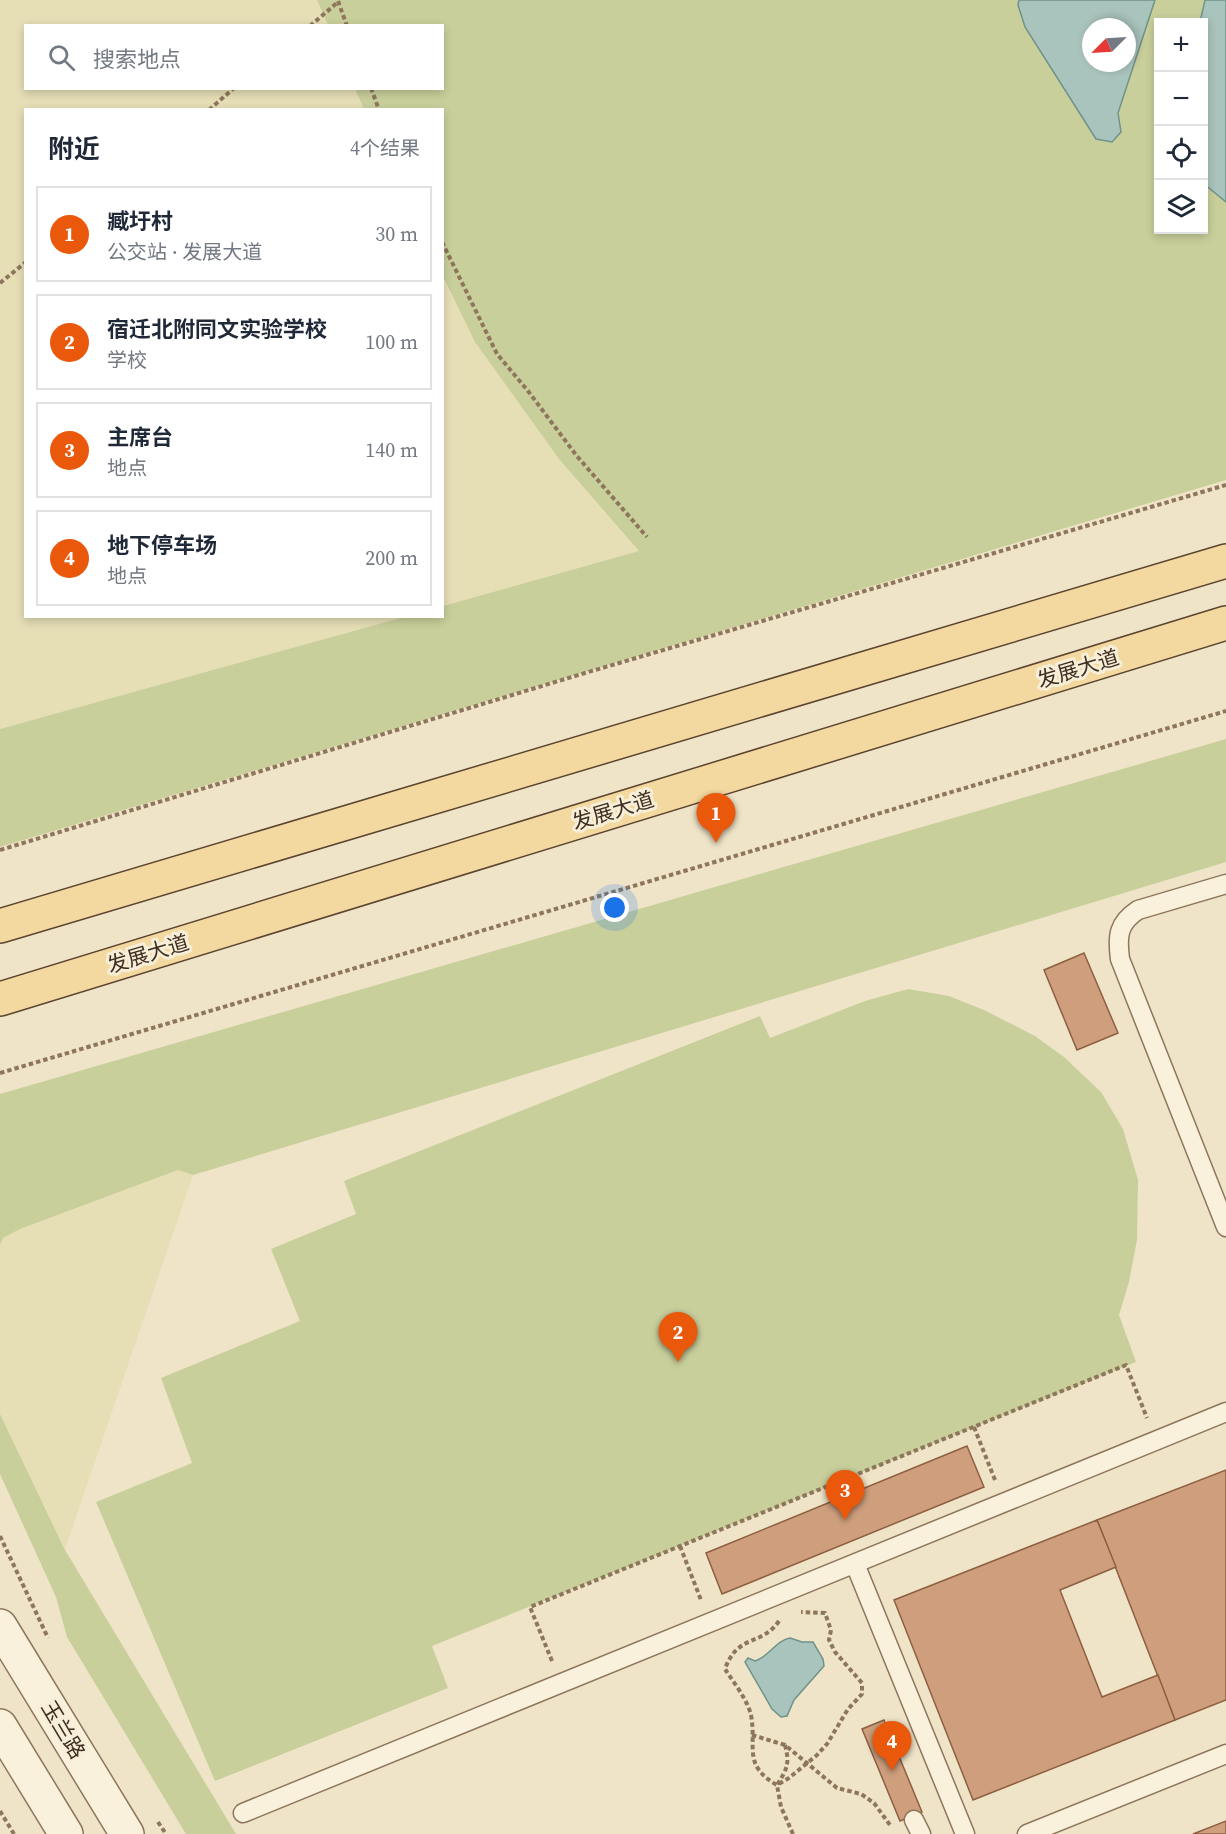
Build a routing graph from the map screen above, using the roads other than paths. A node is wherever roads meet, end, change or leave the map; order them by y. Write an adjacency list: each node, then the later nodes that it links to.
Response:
1 (1226, 561): 4 (main road)
2 (1226, 623): 5 (main road, 发展大道)
3 (1226, 884): 6 (lane)
4 (0, 926)
5 (0, 999)
6 (1226, 1227)
7 (1226, 1412): 8 (lane)
8 (855, 1564): 13 (lane); 16 (lane)
9 (0, 1618): 10 (street, 玉兰路)
10 (7, 1637): 15 (street, 玉兰路)
11 (0, 1726): 14 (street)
12 (1226, 1754): 17 (lane)
13 (243, 1814)
14 (66, 1834)
15 (127, 1834)
16 (965, 1834)
17 (1027, 1834)

